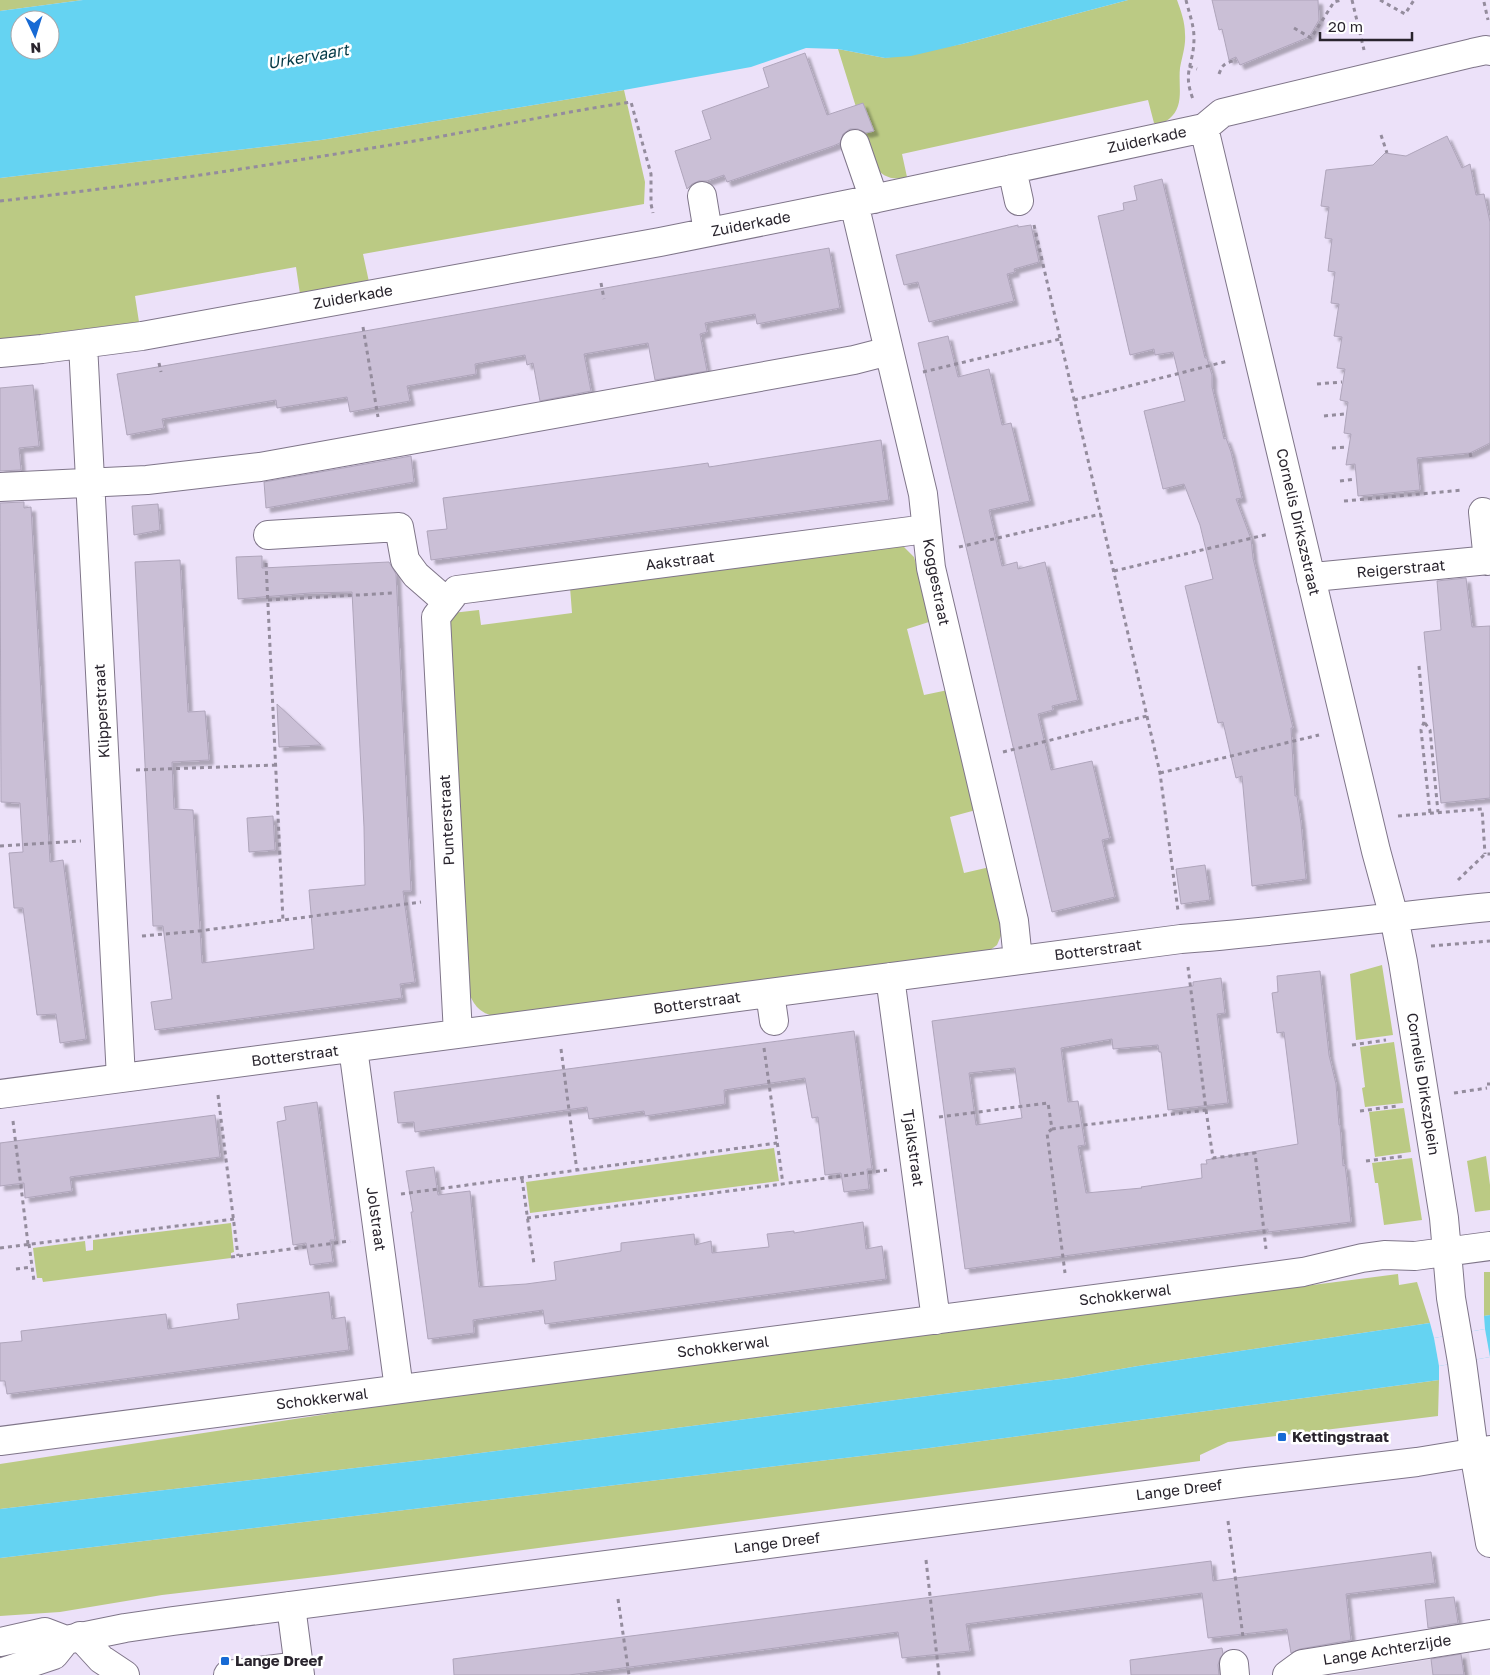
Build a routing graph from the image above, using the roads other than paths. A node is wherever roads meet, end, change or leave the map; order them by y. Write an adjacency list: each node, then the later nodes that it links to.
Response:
1 (1490, 51): 2 (street, Zuiderkade)
2 (1204, 128): 4 (street, Zuiderkade); 18 (street, Cornelis Dirkszstraat)
3 (855, 144): 6 (street, Koggestraat)
4 (1012, 169): 6 (street, Zuiderkade); 7 (street)
5 (702, 196): 8 (street)
6 (864, 201): 8 (street, Zuiderkade); 10 (street, Koggestraat)
7 (1026, 209)
8 (708, 232): 9 (street, Zuiderkade)
9 (83, 344): 11 (street, Zuiderkade); 12 (street, Klipperstraat)
10 (889, 351): 12 (street); 15 (street, Koggestraat)
11 (0, 353)
12 (90, 483): 13 (street); 28 (street, Klipperstraat)
13 (0, 487)
14 (1483, 512): 17 (street)
15 (926, 529): 19 (street, Aakstraat); 22 (street, Koggestraat)
16 (266, 545): 19 (street)
17 (1489, 561): 18 (street, Reigerstraat)
18 (1312, 579): 21 (street, Cornelis Dirkszstraat)
19 (445, 605): 26 (street, Punterstraat)
20 (1490, 907): 21 (street, Botterstraat)
21 (1394, 917): 22 (street, Botterstraat); 31 (street, Cornelis Dirkszplein)
22 (1018, 960): 23 (street, Botterstraat)
23 (890, 977): 24 (street, Botterstraat); 32 (street, Tjalkstraat)
24 (770, 993): 25 (street); 26 (street, Botterstraat)
25 (769, 1031)
26 (458, 1034): 27 (street, Botterstraat)
27 (353, 1048): 28 (street, Botterstraat); 33 (street, Jolstraat)
28 (121, 1078): 29 (street, Botterstraat)
29 (0, 1094)
30 (1490, 1246): 31 (street, Schokkerwal)
31 (1446, 1252): 32 (street, Schokkerwal); 35 (street)
32 (936, 1320): 33 (street, Schokkerwal)
33 (399, 1389): 34 (street, Schokkerwal)
34 (0, 1442)
35 (1482, 1451): 36 (street); 37 (street, Lange Dreef)
36 (1490, 1543)
37 (291, 1606): 39 (street, Lange Dreef); 41 (street)
38 (1490, 1634): 45 (street, Lange Achterzijde)
39 (73, 1638): 40 (street, Lange Dreef); 42 (street); 43 (street)
40 (0, 1642)
41 (300, 1670): 44 (street)
42 (0, 1674)
43 (125, 1675)
44 (228, 1675)
45 (1287, 1675)

